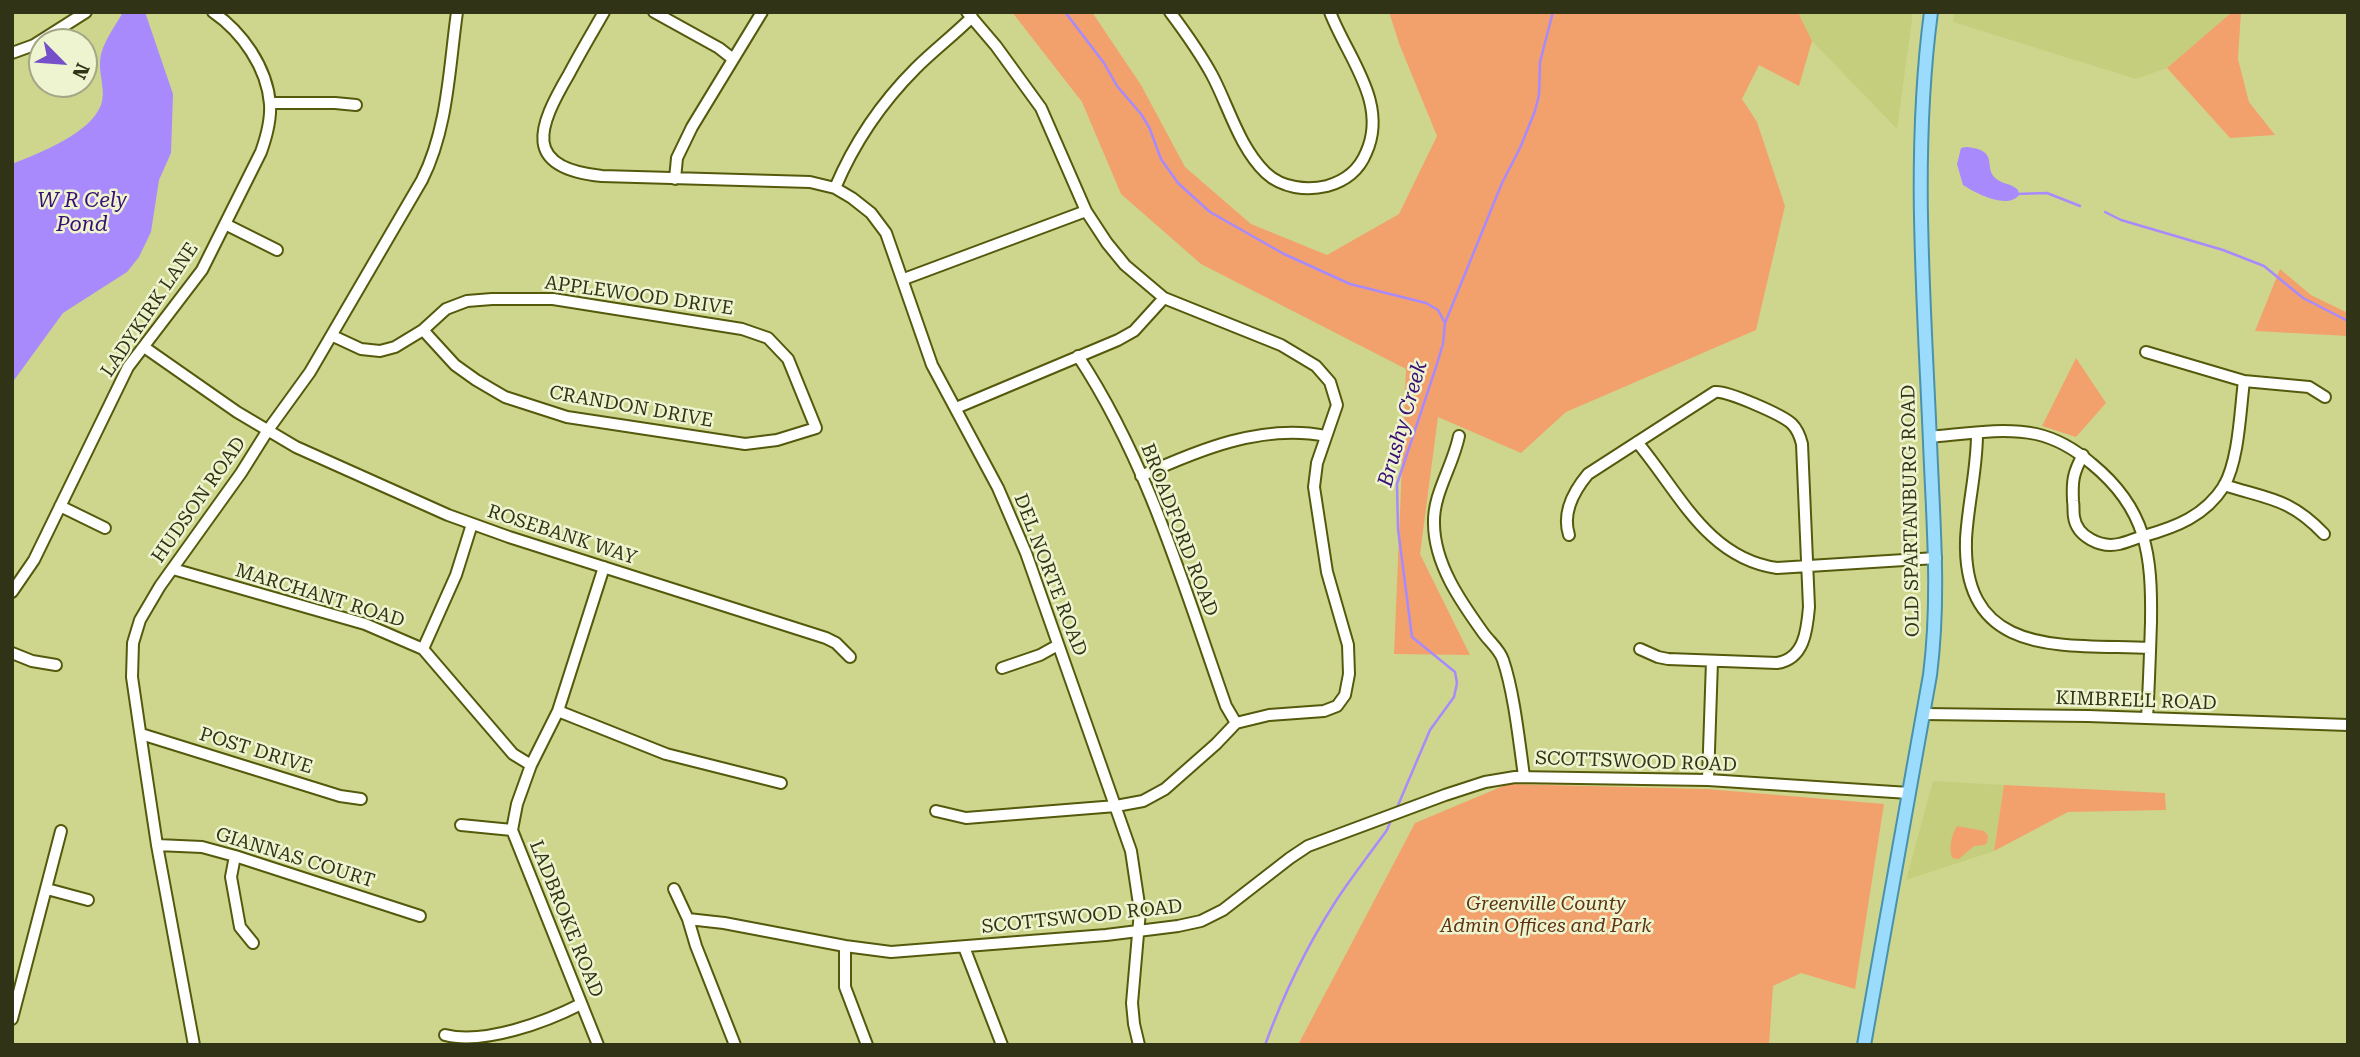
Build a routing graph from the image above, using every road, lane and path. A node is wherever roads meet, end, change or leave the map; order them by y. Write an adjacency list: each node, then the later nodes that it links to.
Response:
1 (86, 12): 11 (street)
2 (213, 12): 13 (street, LADYKIRK LANE)
3 (457, 12): 23 (street, HUDSON ROAD)
4 (604, 12): 15 (street, DEL NORTE ROAD)
5 (654, 12): 12 (street)
6 (762, 12): 12 (street)
7 (1170, 12): 8 (street)
8 (1330, 12)
9 (1931, 12): 35 (main road, OLD SPARTANBURG ROAD)
10 (969, 15): 16 (street); 17 (street)
11 (12, 53)
12 (733, 59): 15 (street)
13 (270, 103): 14 (street); 18 (street, LADYKIRK LANE)
14 (356, 105)
15 (675, 178): 16 (street, DEL NORTE ROAD)
16 (835, 188): 20 (street, DEL NORTE ROAD)
17 (1086, 211): 20 (street); 21 (street)
18 (225, 224): 19 (street); 24 (street, LADYKIRK LANE)
19 (277, 250)
20 (904, 279): 29 (street, DEL NORTE ROAD)
21 (1164, 298): 26 (street); 33 (street)
22 (423, 330): 23 (street, APPLEWOOD DRIVE); 30 (street, CRANDON DRIVE); 30 (street, APPLEWOOD DRIVE)
23 (333, 336): 31 (street, HUDSON ROAD)
24 (144, 347): 31 (street, ROSEBANK WAY); 40 (street, LADYKIRK LANE)
25 (2146, 352): 27 (street)
26 (1078, 356): 29 (street); 38 (street, BROADFORD ROAD)
27 (2244, 381): 28 (street); 39 (street)
28 (2325, 397)
29 (956, 408): 51 (street, DEL NORTE ROAD)
30 (816, 428)
31 (268, 430): 41 (street, ROSEBANK WAY); 49 (street, HUDSON ROAD)
32 (1977, 433): 35 (street); 37 (street); 52 (street)
33 (1326, 436): 38 (street); 63 (street)
34 (1460, 436): 67 (street)
35 (1930, 438): 46 (main road, OLD SPARTANBURG ROAD)
36 (1637, 442): 44 (street); 48 (street); 48 (street)
37 (2082, 455): 45 (street); 45 (street)
38 (1141, 476): 63 (street, BROADFORD ROAD)
39 (2224, 485): 43 (street); 45 (street)
40 (60, 506): 42 (street); 50 (street, LADYKIRK LANE)
41 (472, 524): 47 (street, ROSEBANK WAY); 53 (street)
42 (105, 528)
43 (2324, 534)
44 (1569, 535)
45 (2144, 536): 52 (street)
46 (1936, 558): 48 (street); 61 (main road, OLD SPARTANBURG ROAD)
47 (604, 567): 56 (street, ROSEBANK WAY); 60 (street, LADBROKE ROAD)
48 (1807, 567): 57 (street)
49 (173, 569): 53 (street, MARCHANT ROAD); 65 (street, HUDSON ROAD)
50 (12, 592)
51 (1058, 645): 59 (street); 72 (street, DEL NORTE ROAD)
52 (2150, 648): 62 (street)
53 (423, 649): 66 (street, MARCHANT ROAD)
54 (1640, 649): 57 (street)
55 (12, 653): 58 (street)
56 (850, 657)
57 (1712, 661): 68 (street)
58 (56, 665)
59 (1002, 668)
60 (558, 711): 66 (street, LADBROKE ROAD); 69 (street)
61 (1923, 714): 62 (street, KIMBRELL ROAD); 70 (main road, OLD SPARTANBURG ROAD)
62 (2147, 718): 64 (street, KIMBRELL ROAD)
63 (1236, 723): 72 (street)
64 (2348, 725)
65 (141, 734): 71 (street, POST DRIVE); 77 (street, HUDSON ROAD)
66 (531, 765): 75 (street, LADBROKE ROAD)
67 (1524, 776): 68 (street, SCOTTSWOOD ROAD); 84 (street, SCOTTSWOOD ROAD)
68 (1708, 780): 70 (street, SCOTTSWOOD ROAD)
69 (781, 783)
70 (1909, 793): 97 (main road, OLD SPARTANBURG ROAD)
71 (361, 799)
72 (1116, 806): 73 (street); 84 (street, DEL NORTE ROAD)
73 (936, 811)
74 (461, 825): 75 (street)
75 (512, 830): 88 (street, LADBROKE ROAD)
76 (61, 831): 79 (street)
77 (157, 845): 78 (street, GIANNAS COURT); 91 (street, HUDSON ROAD)
78 (235, 856): 82 (street, GIANNAS COURT); 85 (street)
79 (47, 889): 81 (street); 89 (street)
80 (674, 889): 83 (street)
81 (88, 900)
82 (421, 916)
83 (688, 919): 86 (street, SCOTTSWOOD ROAD); 93 (street)
84 (1139, 931): 87 (street, SCOTTSWOOD ROAD); 96 (street, DEL NORTE ROAD)
85 (253, 943)
86 (845, 946): 87 (street, SCOTTSWOOD ROAD); 94 (street)
87 (964, 947): 95 (street)
88 (581, 1004): 90 (street); 92 (street, LADBROKE ROAD)
89 (12, 1019)
90 (445, 1035)
91 (194, 1045)
92 (598, 1045)
93 (735, 1045)
94 (867, 1045)
95 (1002, 1045)
96 (1139, 1045)
97 (1864, 1045)

